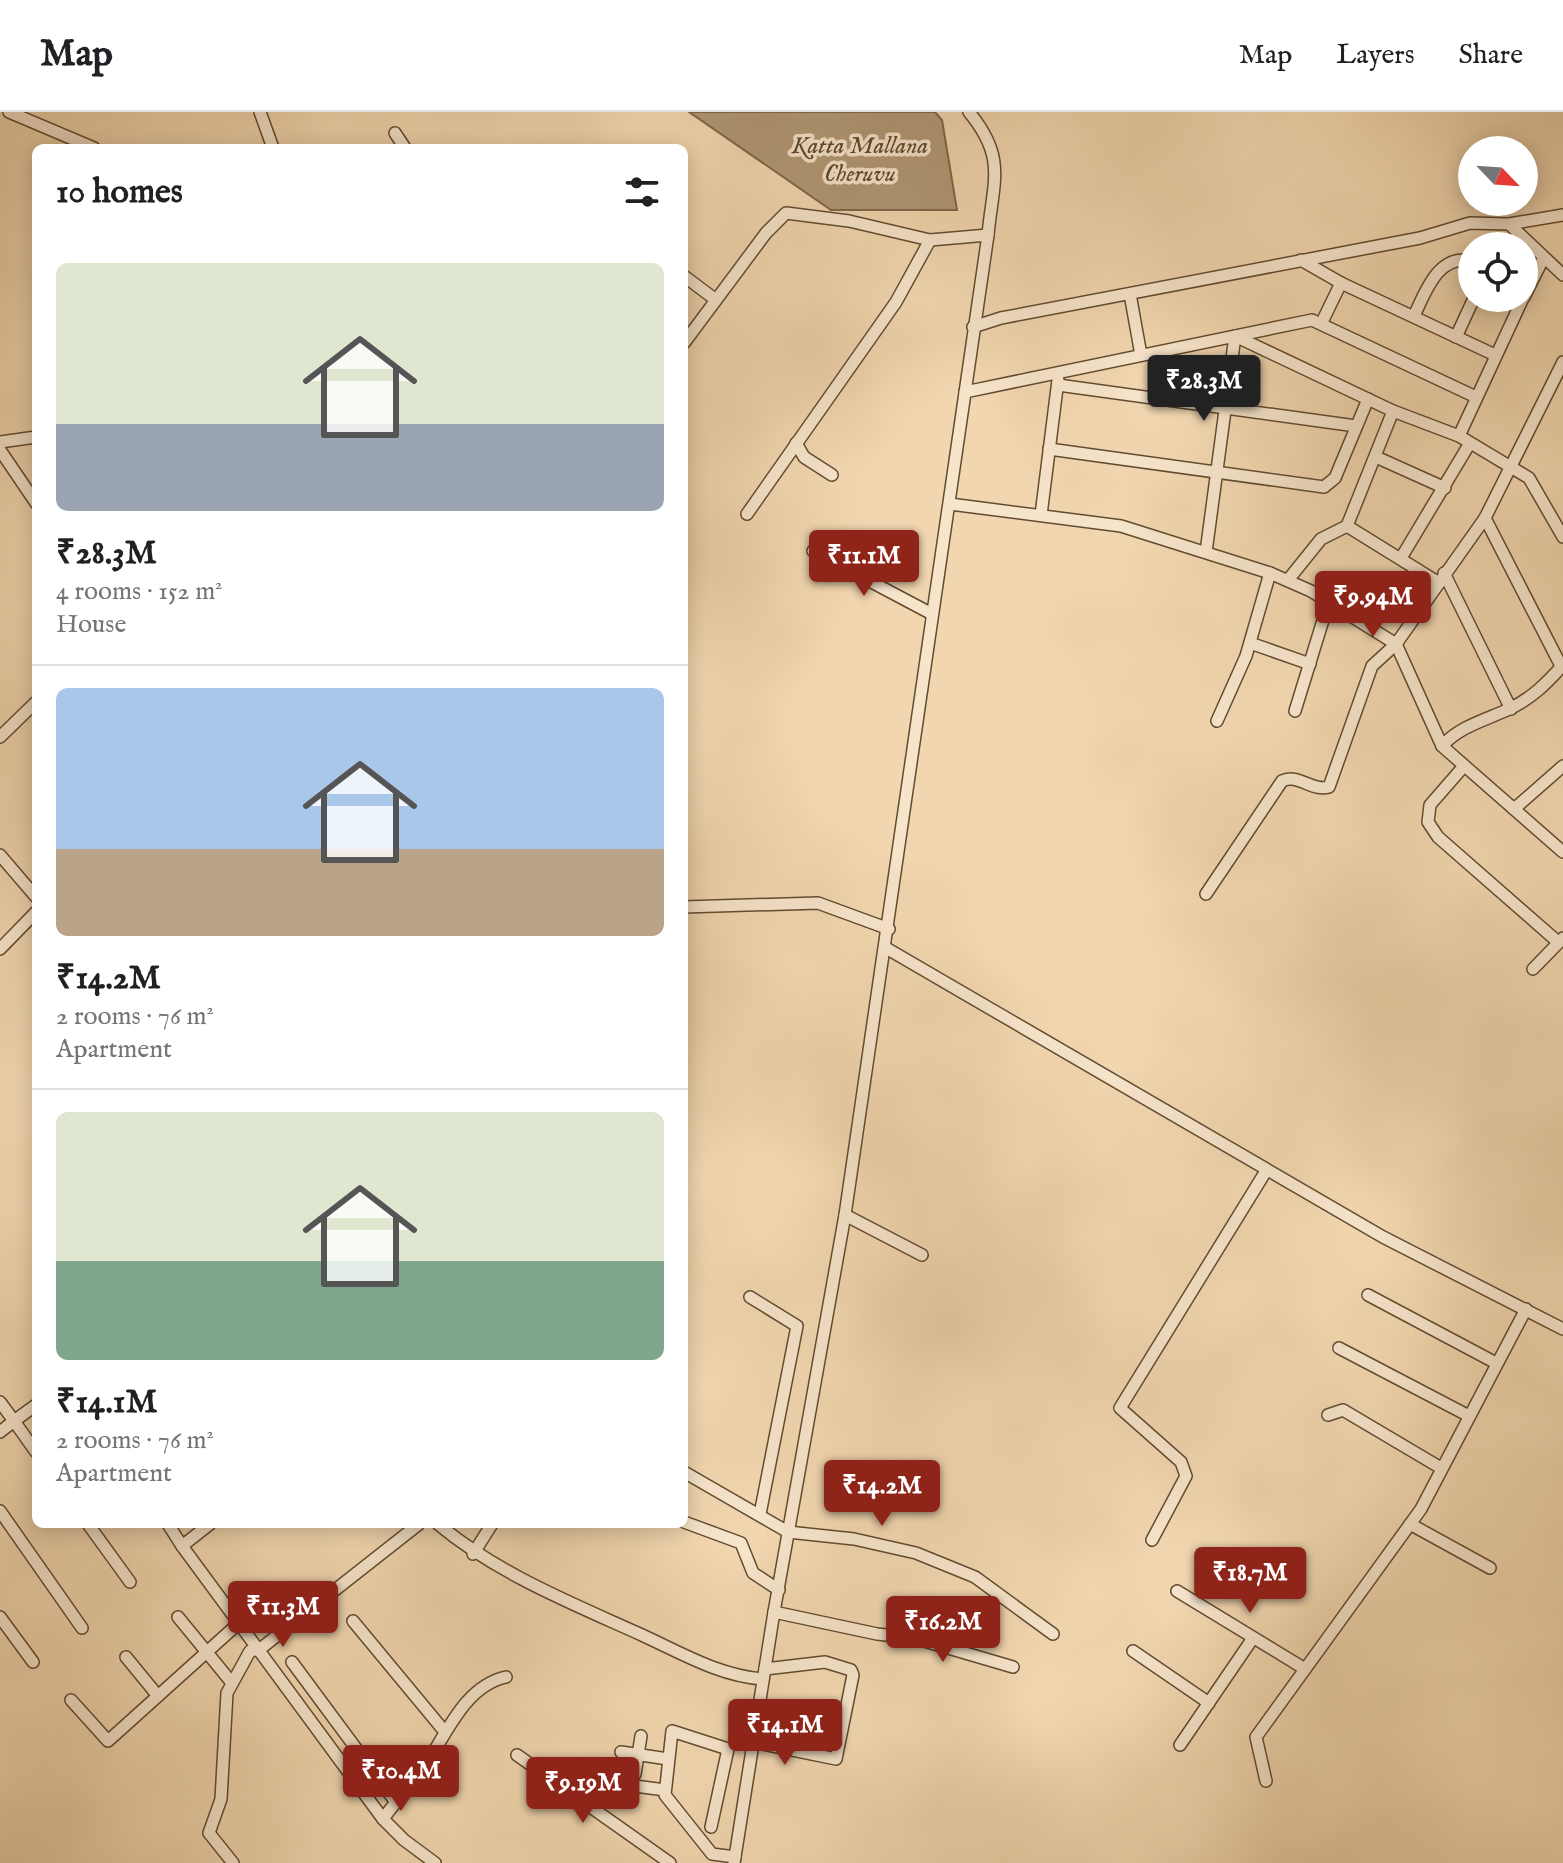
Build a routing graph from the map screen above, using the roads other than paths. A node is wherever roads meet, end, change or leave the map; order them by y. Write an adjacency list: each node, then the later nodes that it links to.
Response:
1 (9, 112): 5 (street)
2 (260, 112): 6 (street)
3 (969, 112): 10 (street)
4 (395, 133): 7 (street)
5 (85, 144)
6 (272, 144)
7 (402, 144)
8 (1563, 215): 9 (street)
9 (1509, 224): 12 (street); 13 (street)
10 (988, 235): 11 (street); 25 (street)
11 (930, 240): 20 (street); 42 (street)
12 (1543, 259): 15 (street); 16 (street)
13 (1301, 260): 18 (street); 19 (street)
14 (1458, 262): 23 (street)
15 (1538, 266)
16 (1563, 275)
17 (688, 279): 20 (street)
18 (1341, 283): 23 (street); 24 (street)
19 (1130, 294): 25 (street); 29 (street)
20 (716, 300): 28 (street)
21 (1468, 312): 27 (street)
22 (1516, 312): 30 (street)
23 (1414, 316): 27 (street)
24 (1322, 322): 26 (street); 34 (street)
25 (973, 327): 33 (street)
26 (1235, 336): 29 (street); 35 (street); 36 (street)
27 (1456, 337): 30 (street)
28 (688, 338)
29 (1141, 355): 32 (street)
30 (1495, 355): 34 (street)
31 (1563, 362): 47 (street)
32 (1058, 379): 33 (street); 36 (street); 44 (street)
33 (965, 392): 52 (street)
34 (1476, 397): 39 (street)
35 (1368, 399): 37 (street); 38 (street)
36 (1224, 408): 38 (street); 48 (street)
37 (1393, 411): 39 (street); 46 (street)
38 (1356, 426): 48 (street)
39 (1459, 436): 43 (street)
40 (32, 438): 41 (street)
41 (0, 442)
42 (796, 443): 49 (street); 53 (street)
43 (1470, 443): 47 (street); 50 (street)
44 (1049, 449): 48 (street); 54 (street)
45 (0, 450): 51 (street)
46 (1376, 457): 50 (street); 56 (street)
47 (1512, 470): 55 (street); 57 (street)
48 (1217, 473): 59 (street)
49 (832, 475)
50 (1445, 488): 60 (street)
51 (32, 497)
52 (950, 504): 54 (street); 65 (street)
53 (747, 514)
54 (1041, 515): 59 (street)
55 (1485, 518): 62 (street); 69 (street)
56 (1347, 526): 60 (street); 63 (street)
57 (1563, 537)
58 (813, 551): 65 (street)
59 (1206, 552): 61 (street)
60 (1401, 558): 62 (street)
61 (1270, 573): 63 (street); 66 (street)
62 (1442, 578): 67 (street); 71 (street)
63 (1288, 580): 64 (street)
64 (1328, 604): 67 (street); 68 (street)
65 (932, 614): 85 (street)
66 (1250, 643): 68 (street); 73 (street)
67 (1396, 644): 75 (street); 82 (street)
68 (1310, 664): 72 (street)
69 (1562, 666): 71 (street)
70 (32, 706): 74 (street)
71 (1511, 709): 75 (street)
72 (1295, 711)
73 (1217, 721)
74 (0, 737)
75 (1442, 746): 76 (street)
76 (1464, 766): 78 (street); 86 (street)
77 (1563, 766): 78 (street)
78 (1514, 809): 79 (street)
79 (1563, 852)
80 (0, 855): 81 (street)
81 (32, 892)
82 (1206, 894)
83 (688, 907): 85 (street)
84 (32, 916): 88 (street)
85 (889, 929): 87 (street)
86 (1561, 940): 89 (street)
87 (886, 948): 90 (street); 91 (street)
88 (0, 949)
89 (1533, 969)
90 (1266, 1171): 95 (street); 119 (street)
91 (845, 1215): 92 (street); 118 (street)
92 (922, 1255)
93 (1368, 1295): 98 (street)
94 (750, 1297): 109 (street)
95 (1526, 1309): 96 (street); 98 (street)
96 (1563, 1329)
97 (1339, 1348): 102 (street)
98 (1496, 1363): 102 (street)
99 (0, 1402): 103 (street)
100 (32, 1408): 103 (street)
101 (1328, 1415): 106 (street)
102 (1469, 1416): 106 (street)
103 (14, 1421): 104 (street); 105 (street)
104 (0, 1432)
105 (32, 1446)
106 (1441, 1468): 111 (street)
107 (688, 1474): 109 (street)
108 (0, 1511): 131 (street)
109 (760, 1514): 118 (street)
110 (688, 1523): 124 (street)
111 (1410, 1524): 122 (street); 141 (street)
112 (91, 1528): 123 (street)
113 (171, 1528): 120 (street)
114 (205, 1528): 120 (street)
115 (414, 1528): 134 (street)
116 (443, 1528): 121 (street)
117 (489, 1528): 121 (street)
118 (788, 1532): 124 (street); 132 (street)
119 (1152, 1540)
120 (182, 1546): 130 (street)
121 (473, 1554): 142 (street)
122 (1490, 1568)
123 (130, 1582)
124 (779, 1590): 126 (street)
125 (1177, 1591): 133 (street)
126 (774, 1612): 140 (street); 142 (street)
127 (0, 1617): 138 (street)
128 (178, 1617): 135 (street)
129 (353, 1621): 148 (street)
130 (239, 1623): 134 (street); 135 (street)
131 (82, 1628)
132 (1053, 1634)
133 (1253, 1638): 141 (street); 147 (street)
134 (260, 1649): 144 (street); 161 (street)
135 (208, 1651): 144 (street); 145 (street)
136 (1133, 1651): 147 (street)
137 (126, 1657): 145 (street)
138 (33, 1662)
139 (292, 1662): 160 (street)
140 (1013, 1667)
141 (1305, 1669): 157 (street)
142 (764, 1674): 150 (street); 150 (street)
143 (506, 1677): 148 (street)
144 (232, 1683): 165 (street)
145 (158, 1696): 146 (street)
146 (71, 1700)
147 (1209, 1703): 151 (street)
148 (445, 1732): 160 (street)
149 (641, 1736): 154 (street)
150 (753, 1742): 164 (street)
151 (1180, 1745)
152 (621, 1752): 154 (street)
153 (517, 1755): 159 (street)
154 (638, 1755): 155 (street); 156 (street)
155 (668, 1759): 158 (street); 162 (street)
156 (635, 1774)
157 (1266, 1781)
158 (665, 1790): 159 (street); 163 (street)
159 (576, 1798): 167 (street)
160 (395, 1801): 161 (street)
161 (383, 1819): 166 (street)
162 (711, 1827)
163 (709, 1859): 164 (street)
164 (735, 1860)
165 (233, 1863)
166 (435, 1863)
167 (670, 1863)

